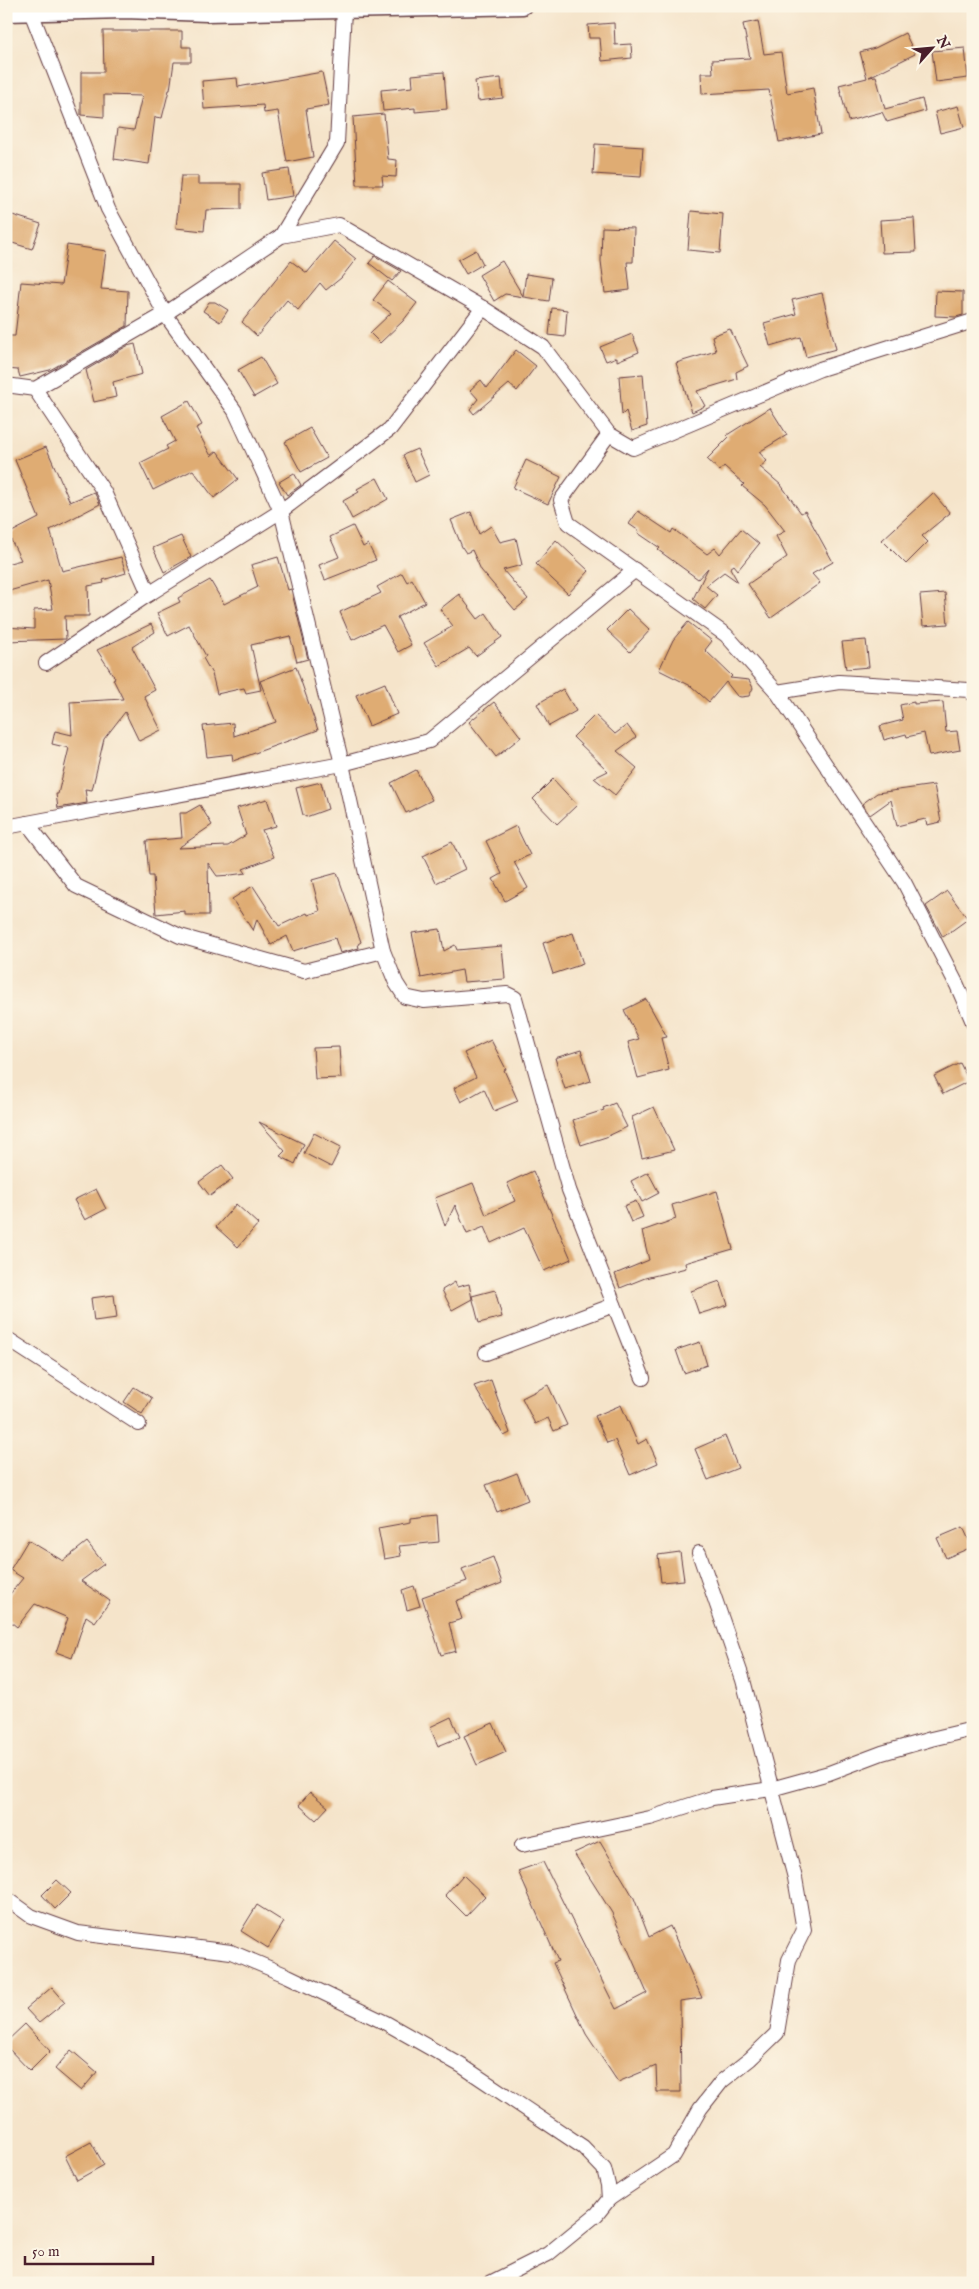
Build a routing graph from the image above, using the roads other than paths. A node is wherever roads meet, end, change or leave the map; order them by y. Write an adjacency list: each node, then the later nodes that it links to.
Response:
1 (523, 6): 4 (street)
2 (124, 8): 3 (street); 5 (street)
3 (207, 9): 4 (street)
4 (344, 10): 7 (street)
5 (31, 12): 6 (street); 9 (street)
6 (6, 13)
7 (281, 236): 8 (street); 9 (street)
8 (483, 308): 13 (street); 14 (street)
9 (165, 314): 12 (street); 14 (street)
10 (973, 321): 13 (street)
11 (6, 385): 12 (street)
12 (35, 389): 16 (street)
13 (609, 434): 15 (street)
14 (281, 511): 16 (street); 20 (street)
15 (635, 570): 18 (street); 20 (street)
16 (148, 594): 17 (street)
17 (46, 663)
18 (777, 692): 19 (street); 24 (street)
19 (973, 694)
20 (342, 764): 21 (street); 23 (street)
21 (27, 823): 22 (street); 23 (street)
22 (6, 827)
23 (383, 950): 25 (street)
24 (973, 1022)
25 (614, 1306): 27 (street); 28 (street)
26 (6, 1338): 29 (street)
27 (486, 1353)
28 (642, 1378)
29 (139, 1424)
30 (699, 1553): 32 (street)
31 (973, 1729): 32 (street)
32 (770, 1789): 33 (street); 35 (street)
33 (522, 1845)
34 (6, 1898): 35 (street)
35 (609, 2199): 36 (street)
36 (490, 2283)

